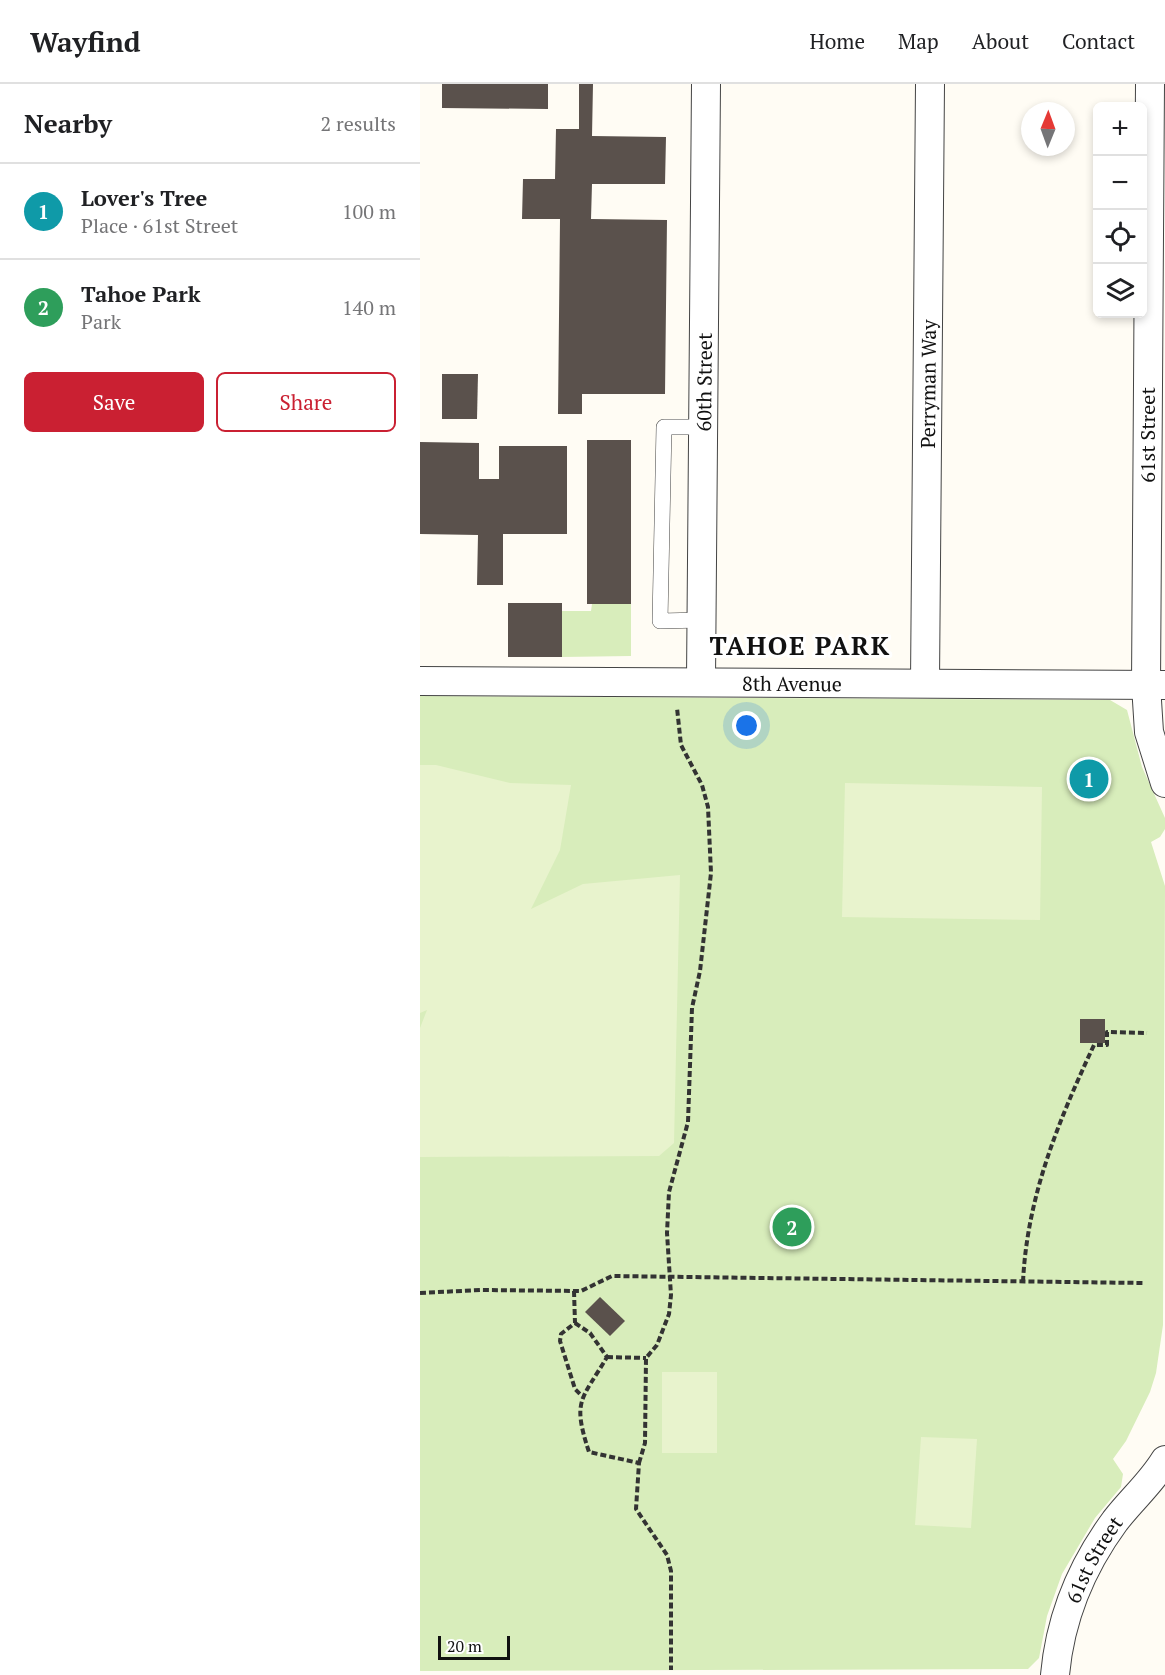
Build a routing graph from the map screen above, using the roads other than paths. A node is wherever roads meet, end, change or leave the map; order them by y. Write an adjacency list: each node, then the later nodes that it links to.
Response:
1 (706, 84): 4 (street, 60th Street)
2 (930, 84): 8 (street, Perryman Way)
3 (1150, 84): 9 (street, 61st Street)
4 (703, 427): 5 (street, 60th Street); 5 (lane)
5 (702, 620): 6 (street, 60th Street)
6 (701, 680): 7 (street, 8th Avenue); 8 (street, 8th Avenue)
7 (420, 681)
8 (925, 682): 9 (street, 8th Avenue)
9 (1155, 685): 10 (street, 61st Street)
10 (1165, 783)
11 (1165, 1460): 12 (street, 61st Street)
12 (1055, 1675)

